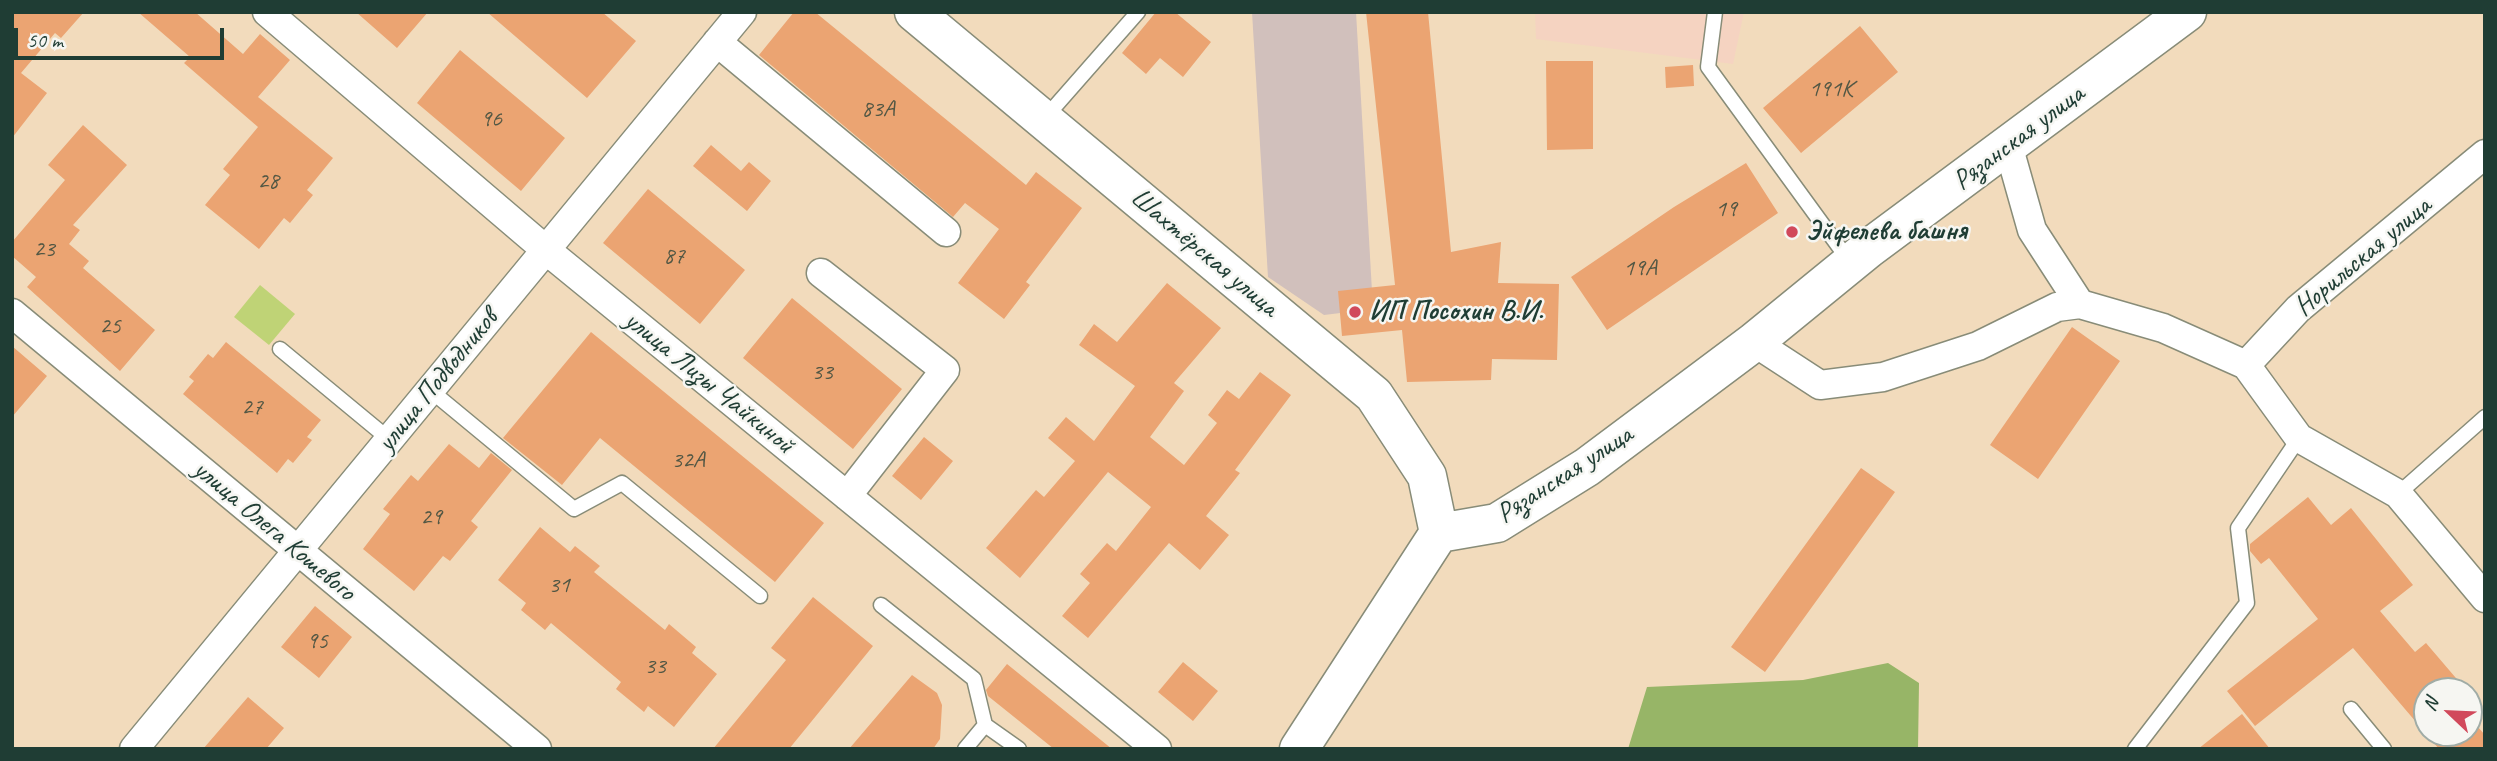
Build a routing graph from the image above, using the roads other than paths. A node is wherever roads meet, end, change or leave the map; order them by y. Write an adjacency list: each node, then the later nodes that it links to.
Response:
1 (267, 12): 12 (street, улица Лизы Чайкиной)
2 (742, 12): 7 (street, улица Подводников)
3 (914, 12): 8 (main road, Шахтёрская улица)
4 (1138, 12): 8 (lane)
5 (1715, 12): 13 (lane)
6 (2187, 12): 9 (main road, Рязанская улица)
7 (717, 42): 11 (street); 12 (street, улица Подводников)
8 (1043, 120): 26 (main road, Шахтёрская улица)
9 (2008, 145): 13 (main road, Рязанская улица); 15 (street)
10 (2485, 154): 19 (street, Норильская улица)
11 (946, 232)
12 (546, 250): 20 (street, улица Подводников); 25 (street, улица Лизы Чайкиной)
13 (1850, 263): 17 (main road, Рязанская улица)
14 (821, 273): 25 (street)
15 (2080, 304): 17 (street); 19 (street)
16 (12, 313): 27 (street, улица Олега Кошевого)
17 (1754, 342): 26 (main road, Рязанская улица)
18 (280, 349): 23 (lane)
19 (2246, 365): 22 (street)
20 (430, 390): 23 (street, улица Подводников); 28 (lane)
21 (2485, 418): 24 (lane)
22 (2299, 438): 24 (street); 39 (lane)
23 (390, 440): 27 (street, улица Подводников)
24 (2398, 494): 29 (street)
25 (847, 496): 37 (street, улица Лизы Чайкиной)
26 (1439, 533): 38 (main road)
27 (298, 552): 33 (street, улица Подводников); 34 (street, улица Олега Кошевого)
28 (760, 596)
29 (2485, 598)
30 (881, 605): 32 (lane)
31 (2351, 709): 40 (lane)
32 (985, 725): 35 (lane); 36 (lane)
33 (134, 749)
34 (537, 749)
35 (965, 749)
36 (1019, 749)
37 (1157, 749)
38 (1299, 749)
39 (2135, 749)
40 (2384, 749)

